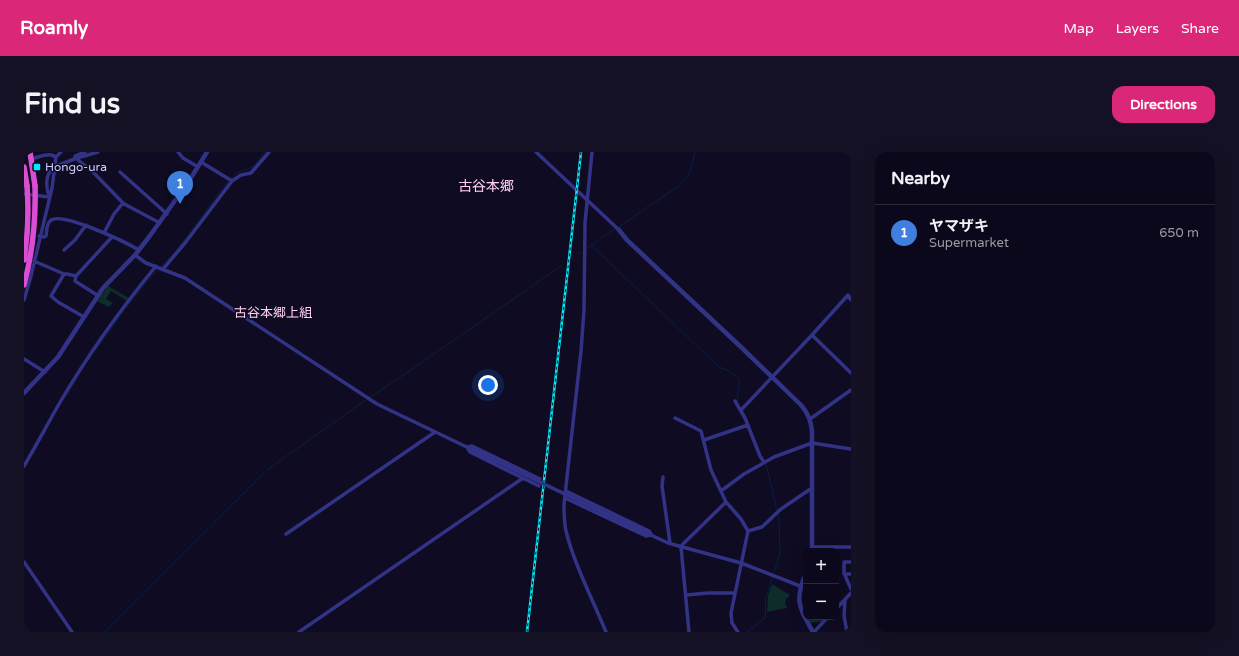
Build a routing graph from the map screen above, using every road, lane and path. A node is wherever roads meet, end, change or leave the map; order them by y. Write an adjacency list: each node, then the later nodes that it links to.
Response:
1 (30, 152): 12 (highway)
2 (60, 152): 10 (street)
3 (85, 152): 11 (street)
4 (98, 152): 11 (street)
5 (178, 152): 16 (street)
6 (207, 152): 13 (street)
7 (269, 152): 19 (street)
8 (536, 152): 22 (street)
9 (592, 152): 22 (street)
10 (56, 157): 12 (street); 21 (street)
11 (76, 158): 14 (street); 23 (street)
12 (31, 159): 40 (highway, bridge)
13 (201, 162): 16 (street); 19 (street)
14 (59, 165)
15 (24, 167): 34 (highway, bridge)
16 (198, 167): 24 (street)
17 (53, 169): 21 (street)
18 (120, 172): 24 (street)
19 (232, 181): 37 (street)
20 (24, 194): 21 (street)
21 (49, 197): 29 (street)
22 (587, 200): 27 (street); 70 (street)
23 (123, 203): 25 (street); 28 (street)
24 (166, 214): 25 (street)
25 (160, 223): 32 (street)
26 (86, 226): 28 (street); 29 (street); 31 (street)
27 (619, 230): 50 (street)
28 (104, 233): 30 (street)
29 (40, 236): 35 (street)
30 (112, 237): 32 (street); 39 (street)
31 (64, 250)
32 (139, 250): 33 (street)
33 (135, 255): 36 (street); 42 (street)
34 (24, 260)
35 (34, 261): 38 (street); 43 (street)
36 (156, 266): 37 (street); 64 (street)
37 (163, 269): 58 (street)
38 (64, 274): 39 (street); 45 (street)
39 (76, 276): 42 (street)
40 (24, 285)
41 (850, 294): 44 (street); 46 (street)
42 (97, 296): 45 (street)
43 (24, 300)
44 (851, 300)
45 (84, 316): 48 (street)
46 (812, 335): 49 (street); 50 (street)
47 (24, 359): 48 (street)
48 (45, 372): 52 (street)
49 (851, 373)
50 (772, 378): 54 (street); 56 (street)
51 (851, 390): 56 (street)
52 (24, 393)
53 (735, 401): 54 (street)
54 (741, 410): 57 (street)
55 (675, 418): 59 (street)
56 (810, 418): 60 (street)
57 (748, 425): 59 (street); 63 (street)
58 (435, 432): 61 (street); 75 (street)
59 (704, 440): 71 (street)
60 (812, 443): 62 (street); 63 (street); 69 (street)
61 (467, 447): 66 (street); 67 (street); 76 (street, bridge)
62 (851, 449)
63 (764, 462): 71 (street)
64 (24, 466)
65 (663, 476): 77 (street)
66 (523, 478): 68 (street); 97 (street)
67 (540, 479)
68 (539, 486)
69 (812, 488): 74 (street); 80 (street)
70 (566, 491): 72 (street); 76 (street)
71 (720, 491): 73 (street)
72 (565, 498): 76 (street); 98 (street)
73 (726, 502): 74 (street); 79 (street)
74 (748, 531): 83 (street)
75 (286, 534)
76 (651, 535): 77 (street)
77 (670, 543): 79 (street)
78 (851, 546): 81 (street)
79 (681, 547): 83 (street); 92 (street)
80 (813, 548)
81 (826, 548)
82 (24, 562): 96 (street)
83 (741, 562): 88 (street); 90 (street)
84 (851, 562): 85 (street)
85 (844, 574): 86 (street); 89 (street)
86 (851, 574)
87 (803, 580): 88 (street)
88 (800, 586): 101 (street)
89 (851, 589)
90 (735, 593): 92 (street); 100 (street)
91 (851, 593): 93 (street)
92 (686, 595): 99 (street)
93 (845, 600): 94 (street); 102 (street)
94 (839, 606)
95 (825, 620): 101 (street)
96 (72, 632)
97 (299, 632)
98 (606, 632)
99 (689, 632)
100 (738, 632)
101 (813, 632)
102 (847, 632)

